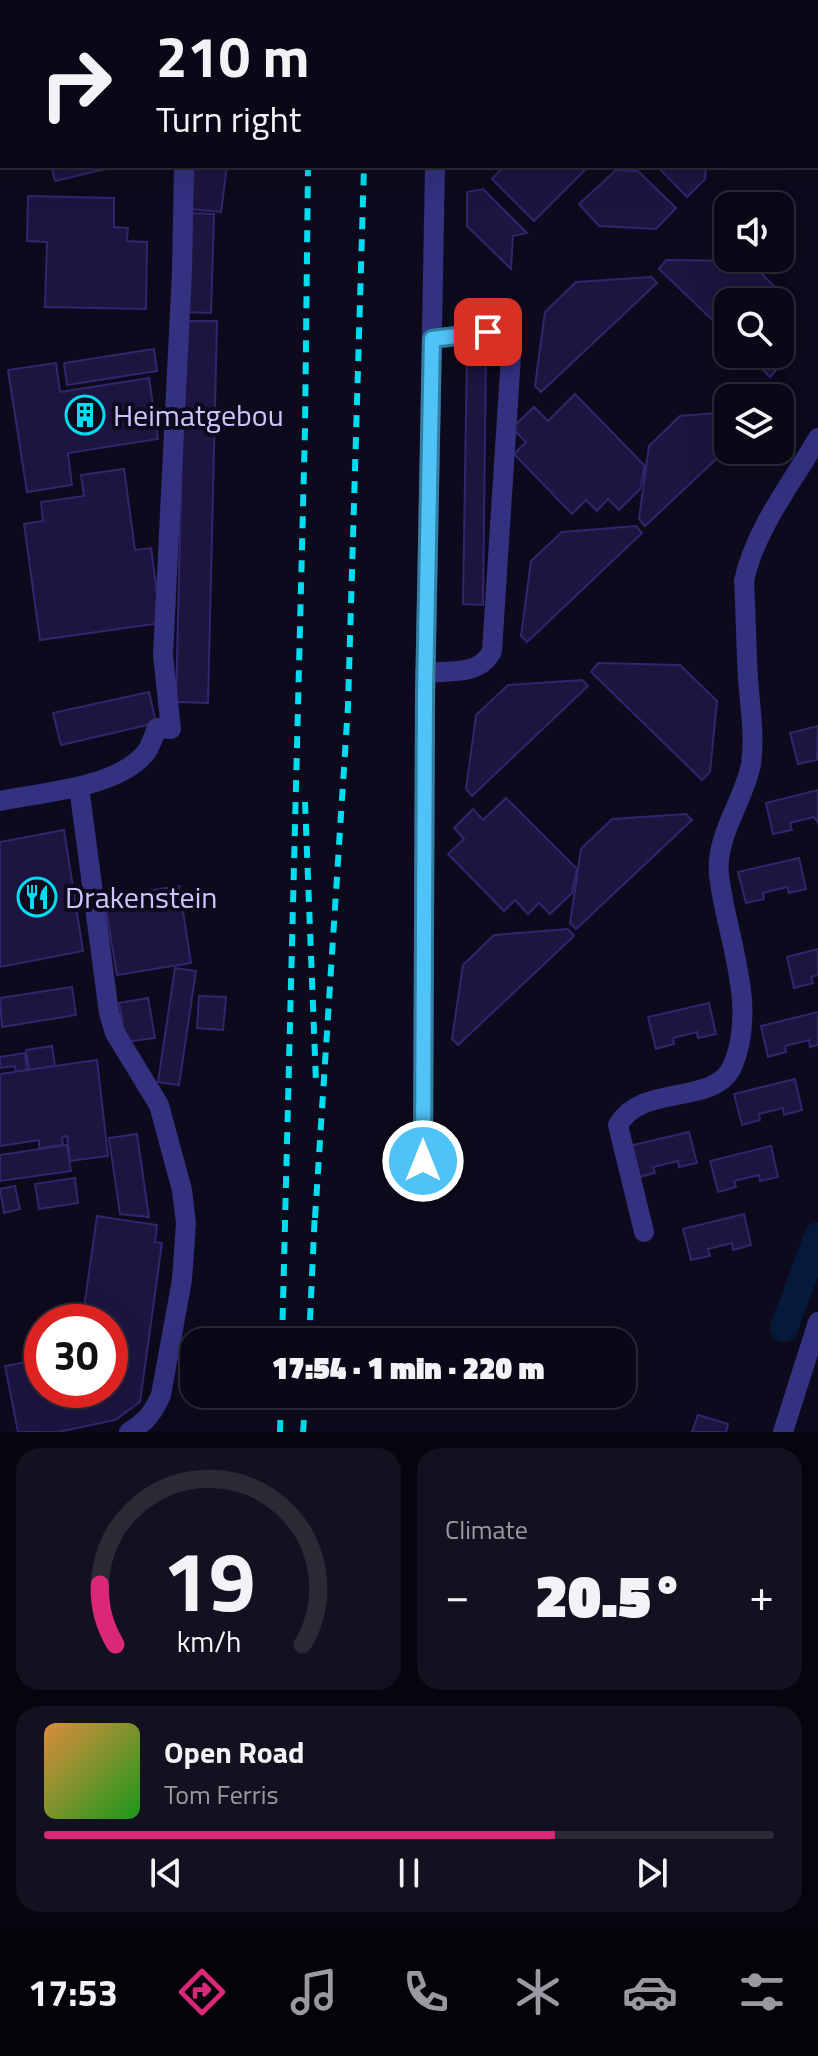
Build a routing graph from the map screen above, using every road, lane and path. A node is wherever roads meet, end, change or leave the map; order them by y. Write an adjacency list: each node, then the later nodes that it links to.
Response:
1 (184, 168): 7 (street)
2 (435, 168): 3 (street)
3 (432, 339): 6 (street); 6 (street)
4 (818, 438): 5 (street)
5 (809, 472): 10 (street)
6 (425, 673): 9 (street)
7 (79, 787): 8 (street); 13 (street)
8 (0, 801)
9 (423, 1161)
10 (644, 1232)
11 (818, 1322): 12 (street)
12 (814, 1351): 14 (street)
13 (129, 1432)
14 (783, 1432)

